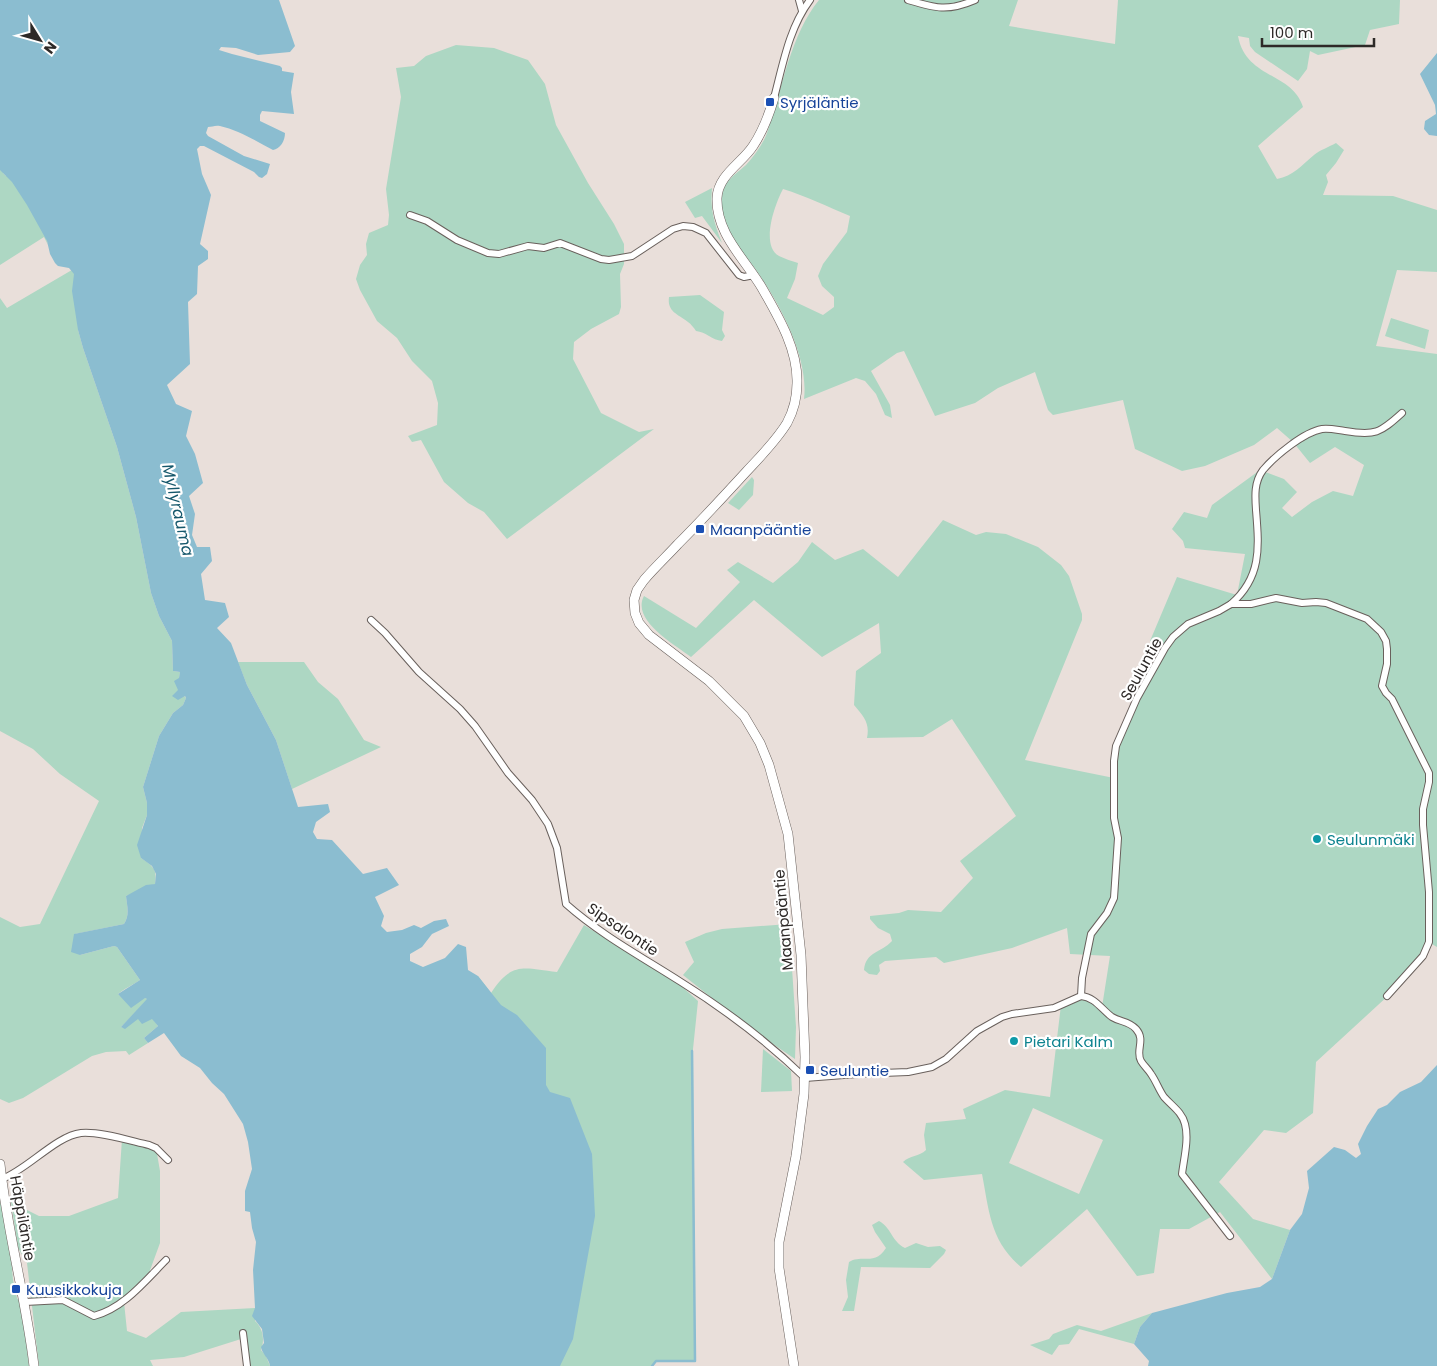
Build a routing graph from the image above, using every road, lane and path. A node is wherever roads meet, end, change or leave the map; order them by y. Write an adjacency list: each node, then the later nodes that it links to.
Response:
1 (799, 0): 5 (street)
2 (810, 0): 5 (street, Maanpääntie)
3 (908, 0): 4 (street)
4 (975, 0)
5 (802, 11): 6 (street, Maanpääntie)
6 (774, 98): 8 (street, Maanpääntie)
7 (410, 215): 8 (street)
8 (754, 275): 14 (street, Maanpääntie)
9 (1402, 413): 10 (street)
10 (1231, 604): 12 (street, Seuluntie); 13 (street, Seuluntie)
11 (371, 620): 14 (street, Sipsalontie)
12 (1081, 996): 14 (street); 18 (street)
13 (1387, 996)
14 (805, 1078): 24 (street, Maanpääntie)
15 (168, 1160): 17 (street)
16 (0, 1164): 17 (street, Häppiläntie)
17 (2, 1179): 20 (street, Häppiläntie)
18 (1230, 1236)
19 (166, 1260): 20 (street)
20 (25, 1302): 22 (street, Häppiläntie)
21 (243, 1333): 23 (street)
22 (34, 1366)
23 (247, 1366)
24 (794, 1366)

